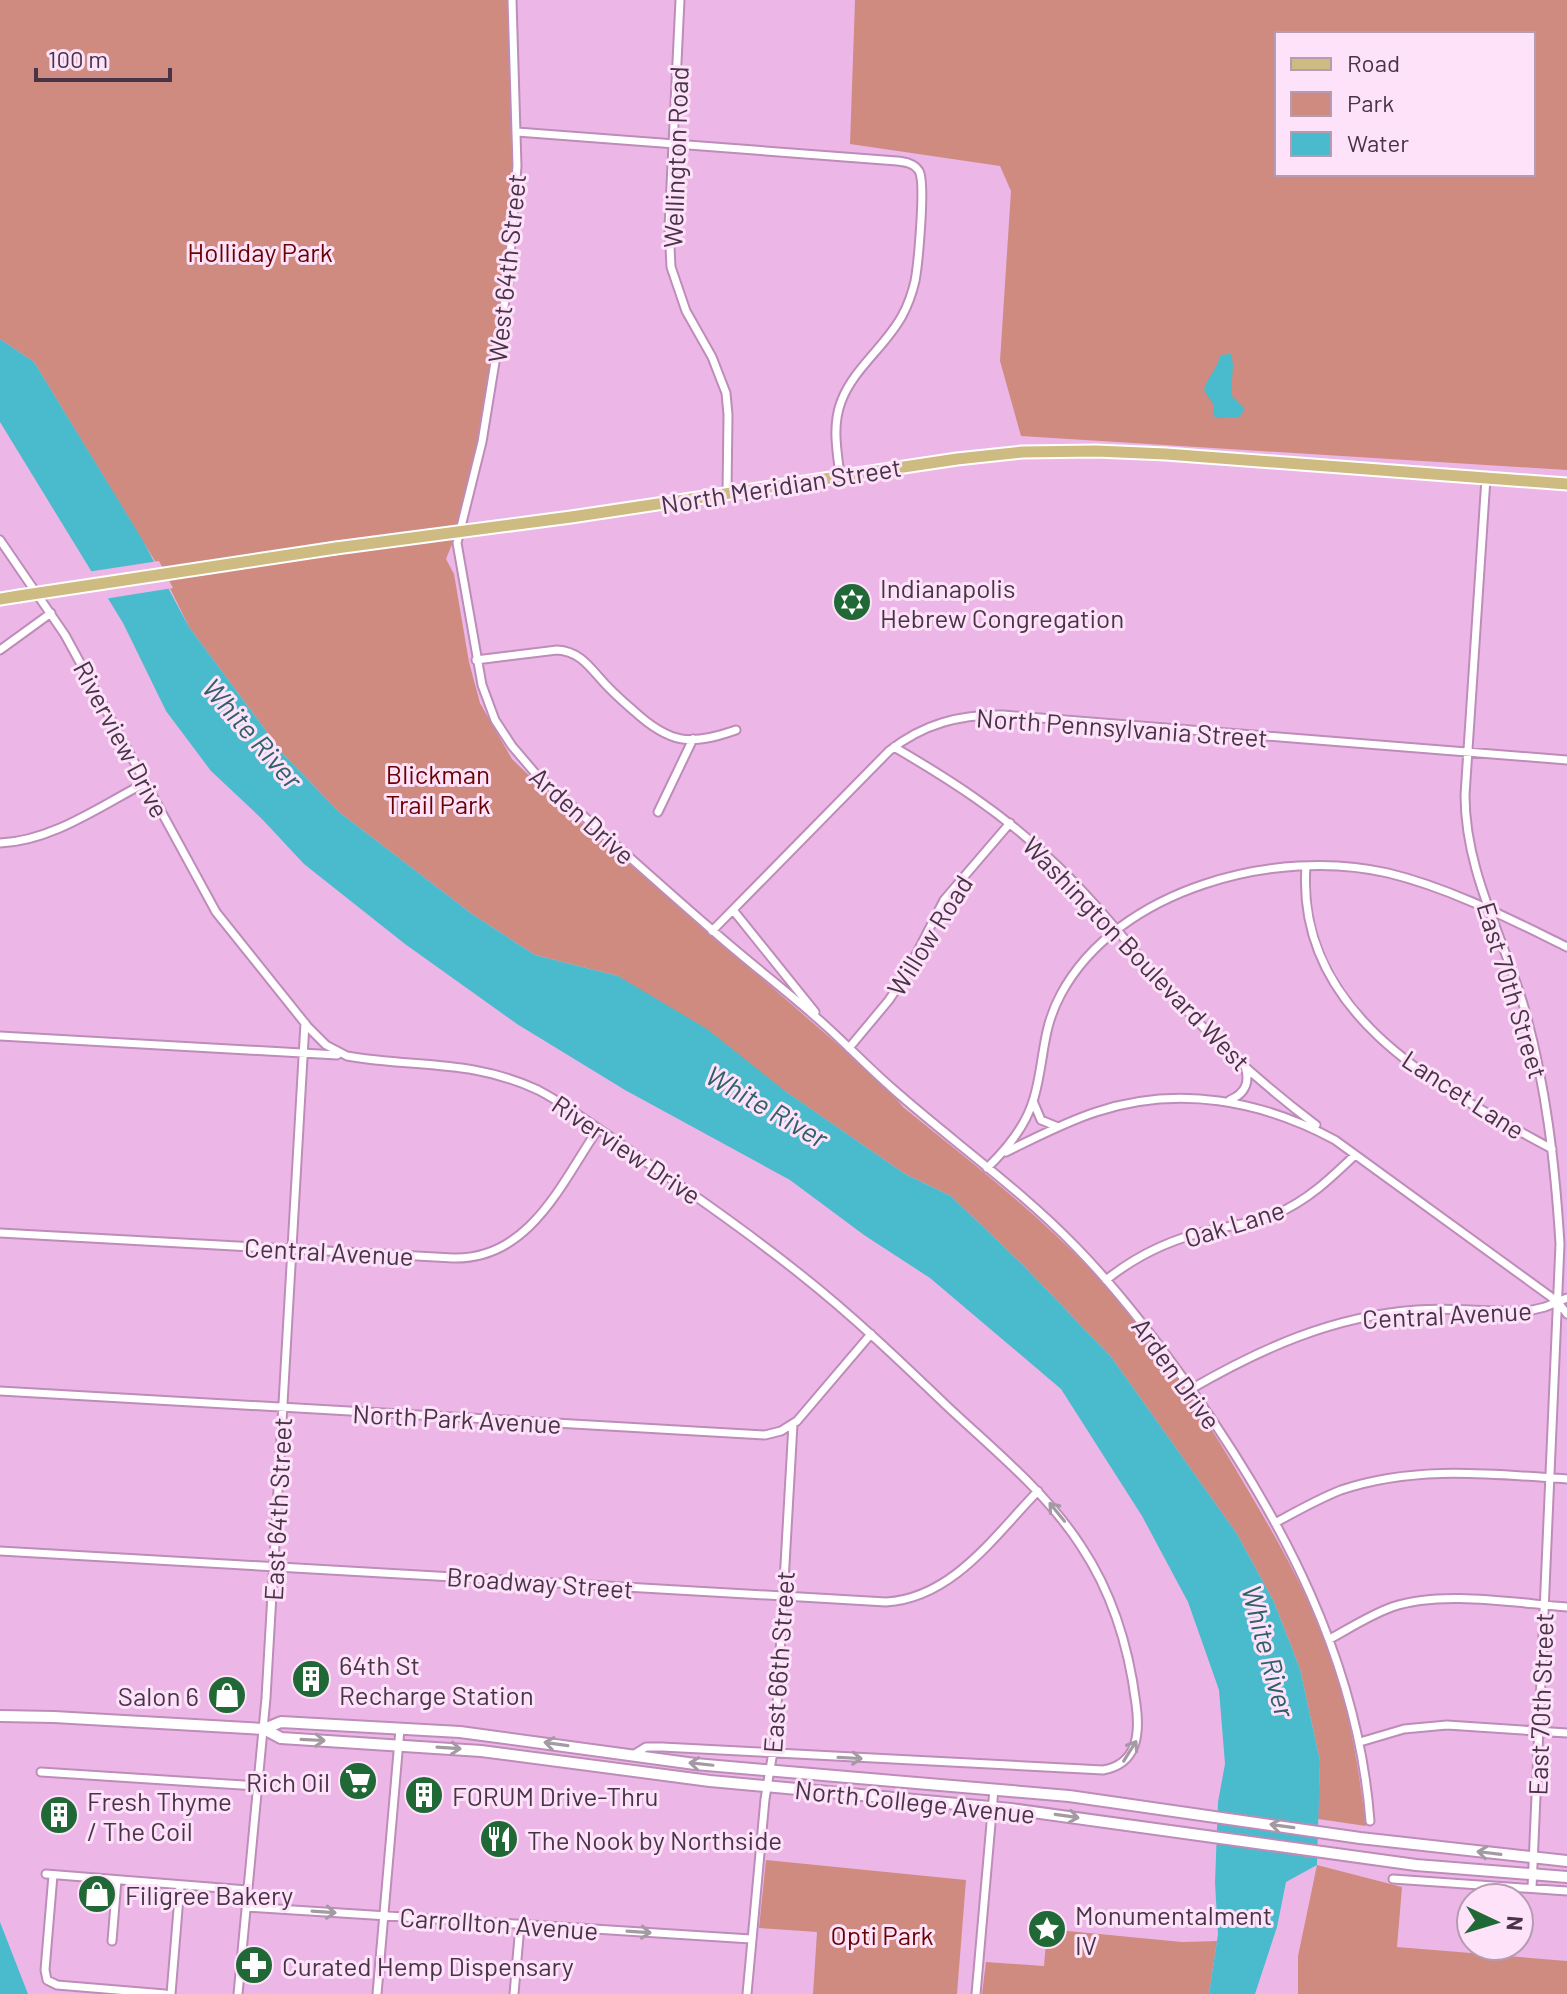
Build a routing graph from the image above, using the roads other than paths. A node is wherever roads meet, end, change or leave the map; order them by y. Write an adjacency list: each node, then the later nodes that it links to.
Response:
1 (512, 0): 3 (street, West 64th Street)
2 (680, 2): 4 (street, Wellington Road)
3 (517, 132): 4 (street); 9 (street, West 64th Street)
4 (675, 144): 5 (street); 8 (street, Wellington Road)
5 (840, 475): 6 (main road, North Meridian Street); 8 (main road, North Meridian Street)
6 (1486, 478): 7 (main road, North Meridian Street); 18 (street, East 70th Street)
7 (1567, 484)
8 (727, 493): 9 (main road, North Meridian Street)
9 (457, 532): 11 (main road, North Meridian Street, bridge); 14 (street, Arden Drive)
10 (0, 540): 12 (street, Riverview Drive)
11 (0, 599)
12 (51, 613): 13 (street); 20 (street, Riverview Drive)
13 (0, 650)
14 (476, 660): 16 (street); 28 (street, Arden Drive)
15 (736, 730): 16 (street)
16 (693, 739): 21 (street)
17 (894, 747): 18 (street, North Pennsylvania Street); 22 (street, Washington Boulevard West); 25 (street, North Pennsylvania Street)
18 (1469, 752): 19 (street, North Pennsylvania Street); 26 (street, East 70th Street)
19 (1567, 760)
20 (145, 783): 23 (street); 30 (street, Riverview Drive)
21 (658, 812)
22 (1010, 823): 27 (street, Washington Boulevard West); 33 (street, Willow Road)
23 (0, 843)
24 (1306, 866): 26 (street); 27 (street); 42 (street, Lancet Lane)
25 (733, 910): 28 (street, North Pennsylvania Street); 31 (street, Arden Drive)
26 (1488, 910): 29 (street); 42 (street, East 70th Street)
27 (1118, 929): 36 (street, Washington Boulevard West); 37 (street)
28 (712, 931): 31 (street, Arden Drive)
29 (1567, 947)
30 (305, 1023): 34 (street, East 64th Street); 35 (street, Riverview Drive)
31 (826, 1027): 33 (street, Arden Drive)
32 (0, 1036): 34 (street)
33 (849, 1048): 45 (street, Arden Drive)
34 (302, 1052): 35 (street); 47 (street, East 64th Street)
35 (359, 1058): 40 (street, Riverview Drive)
36 (1245, 1066): 38 (street); 41 (street, Washington Boulevard West)
37 (1033, 1101): 39 (street); 43 (street)
38 (1228, 1101): 39 (street); 41 (street)
39 (1060, 1127): 43 (street)
40 (598, 1129): 47 (street, Central Avenue); 52 (street, Riverview Drive)
41 (1335, 1140): 44 (street)
42 (1552, 1149): 50 (street, East 70th Street)
43 (1002, 1154): 45 (street)
44 (1355, 1155): 48 (street, Oak Lane); 50 (street)
45 (987, 1168): 48 (street, Arden Drive)
46 (0, 1233): 47 (street, Central Avenue)
47 (291, 1249): 55 (street, East 64th Street)
48 (1106, 1280): 53 (street, Arden Drive)
49 (1567, 1298): 50 (street)
50 (1558, 1302): 51 (street, Central Avenue); 53 (street, Central Avenue); 57 (street, East 70th Street)
51 (1567, 1314)
52 (871, 1334): 56 (street); 59 (street, Riverview Drive)
53 (1191, 1389): 60 (street, Arden Drive)
54 (0, 1391): 55 (street, North Park Avenue)
55 (282, 1408): 56 (street, North Park Avenue); 62 (street, East 64th Street)
56 (793, 1424): 63 (street, East 66th Street)
57 (1550, 1478): 58 (street); 60 (street); 64 (street, East 70th Street)
58 (1567, 1479)
59 (1038, 1491): 63 (street, Broadway Street); 74 (street, Riverview Drive, one-way to 59)
60 (1275, 1523): 66 (street, Arden Drive)
61 (0, 1551): 62 (street, Broadway Street)
62 (274, 1567): 63 (street, Broadway Street); 68 (street, East 64th Street)
63 (783, 1597): 74 (street, East 66th Street)
64 (1544, 1605): 65 (street); 66 (street); 70 (street, East 70th Street)
65 (1567, 1607)
66 (1330, 1639): 72 (street, Arden Drive)
67 (0, 1716): 68 (main road, North College Avenue)
68 (264, 1729): 69 (main road, North College Avenue); 73 (main road, North College Avenue, one-way to 73); 78 (street, East 64th Street)
69 (400, 1729): 73 (street); 75 (main road, North College Avenue, one-way to 69)
70 (1539, 1731): 71 (street); 72 (street); 83 (street, East 70th Street)
71 (1567, 1733)
72 (1360, 1742): 82 (street, Arden Drive)
73 (399, 1745): 79 (main road, North College Avenue, one-way to 79); 96 (street)
74 (773, 1753): 75 (street, Riverview Drive); 76 (street, East 66th Street)
75 (633, 1756): 76 (main road, North College Avenue, one-way to 75)
76 (770, 1770): 79 (street, East 66th Street); 80 (main road, North College Avenue)
77 (41, 1772): 78 (street)
78 (258, 1786): 93 (street, East 64th Street)
79 (767, 1786): 81 (main road, North College Avenue); 98 (street, East 66th Street)
80 (994, 1789): 81 (street); 83 (main road, North College Avenue, one-way to 80)
81 (992, 1806): 85 (main road, North College Avenue, one-way to 85); 106 (street)
82 (1370, 1821)
83 (1533, 1858): 84 (main road, North College Avenue); 85 (street, East 70th Street)
84 (1567, 1861)
85 (1533, 1875): 86 (main road, North College Avenue); 89 (street, East 70th Street)
86 (1567, 1877)
87 (1393, 1879): 90 (street)
88 (117, 1880): 91 (street); 99 (street); 100 (street)
89 (1532, 1882)
90 (1455, 1883)
91 (180, 1885): 93 (street); 101 (street)
92 (1535, 1888): 94 (street)
93 (247, 1890): 95 (street, East 64th Street)
94 (1567, 1891)
95 (246, 1907): 96 (street, Carrollton Avenue, one-way to 96); 102 (street, East 64th Street)
96 (384, 1916): 97 (street, Carrollton Avenue); 103 (street)
97 (520, 1925): 98 (street, Carrollton Avenue, one-way to 98); 104 (street)
98 (751, 1939): 105 (street, East 66th Street)
99 (112, 1941)
100 (104, 1992): 101 (street)
101 (168, 1994)
102 (238, 1994)
103 (377, 1994)
104 (514, 1994)
105 (747, 1994)
106 (976, 1994)

